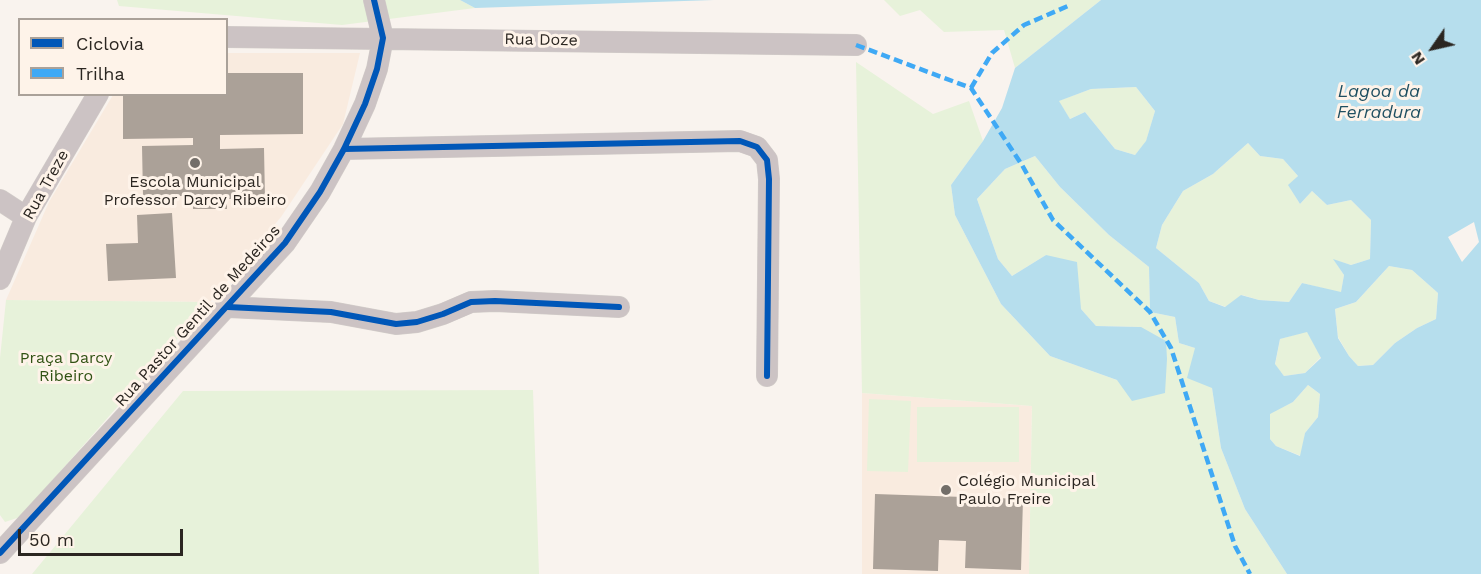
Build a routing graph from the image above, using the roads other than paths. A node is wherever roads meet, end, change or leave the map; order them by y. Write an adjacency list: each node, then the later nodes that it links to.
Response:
1 (374, 0): 3 (street, Rua Pastor Gentil de Medeiros)
2 (228, 37): 3 (street, Rua Doze)
3 (383, 38): 4 (street, Rua Doze); 6 (street, Rua Pastor Gentil de Medeiros)
4 (855, 45)
5 (97, 96): 8 (street, Rua Treze)
6 (344, 149): 10 (street, Rua Pastor Gentil de Medeiros); 12 (street)
7 (0, 200): 8 (street)
8 (26, 217): 9 (street, Rua Treze)
9 (0, 279)
10 (228, 307): 11 (street); 13 (street, Rua Pastor Gentil de Medeiros)
11 (619, 307)
12 (767, 376)
13 (0, 553)

